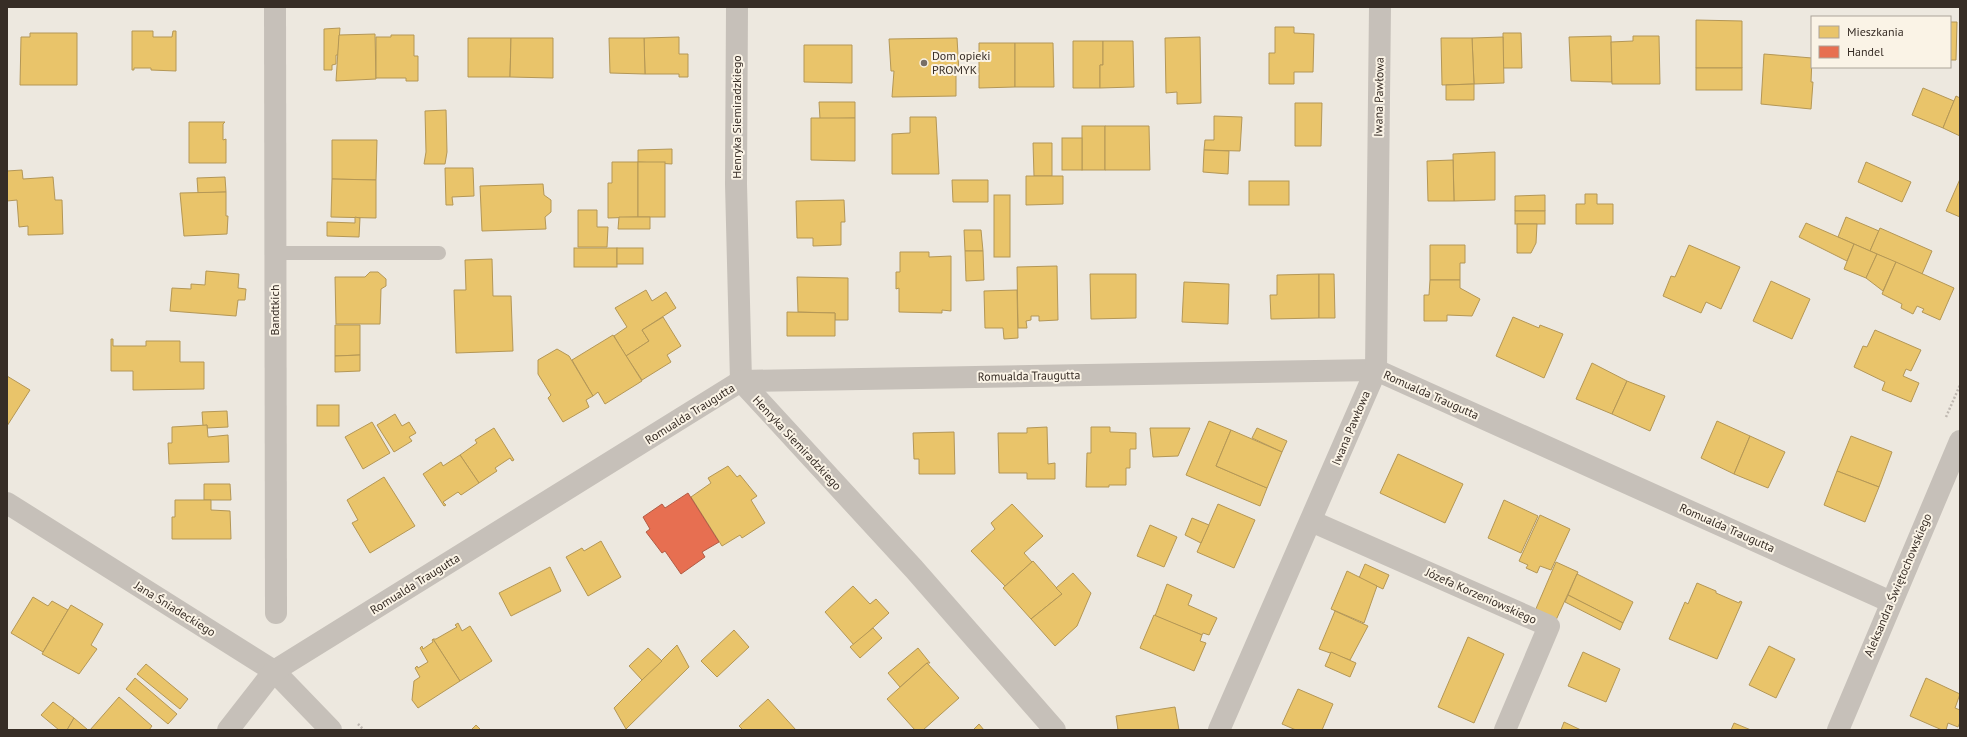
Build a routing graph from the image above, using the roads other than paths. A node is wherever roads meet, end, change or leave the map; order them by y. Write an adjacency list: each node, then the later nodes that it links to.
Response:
1 (275, 7): 4 (street, Bandtkich)
2 (737, 7): 7 (street, Henryka Siemiradzkiego)
3 (1380, 7): 6 (street, Iwana Pawłowa)
4 (275, 253): 5 (lane); 12 (street, Bandtkich)
5 (439, 253)
6 (1376, 370): 7 (street, Romualda Traugutta); 10 (street, Iwana Pawłowa); 11 (street, Romualda Traugutta)
7 (741, 382): 13 (street, Romualda Traugutta); 16 (street, Henryka Siemiradzkiego)
8 (1960, 441): 11 (street, Aleksandra Świętochowskiego)
9 (7, 503): 13 (street, Jana Śniadeckiego)
10 (1311, 521): 17 (street, Iwana Pawłowa); 18 (street, Józefa Korzeniowskiego)
11 (1891, 602): 19 (street, Aleksandra Świętochowskiego)
12 (276, 613)
13 (274, 671): 14 (street, Romualda Traugutta); 15 (street, Jana Śniadeckiego)
14 (228, 730)
15 (331, 730)
16 (1055, 730)
17 (1219, 730)
18 (1505, 730)
19 (1838, 730)

